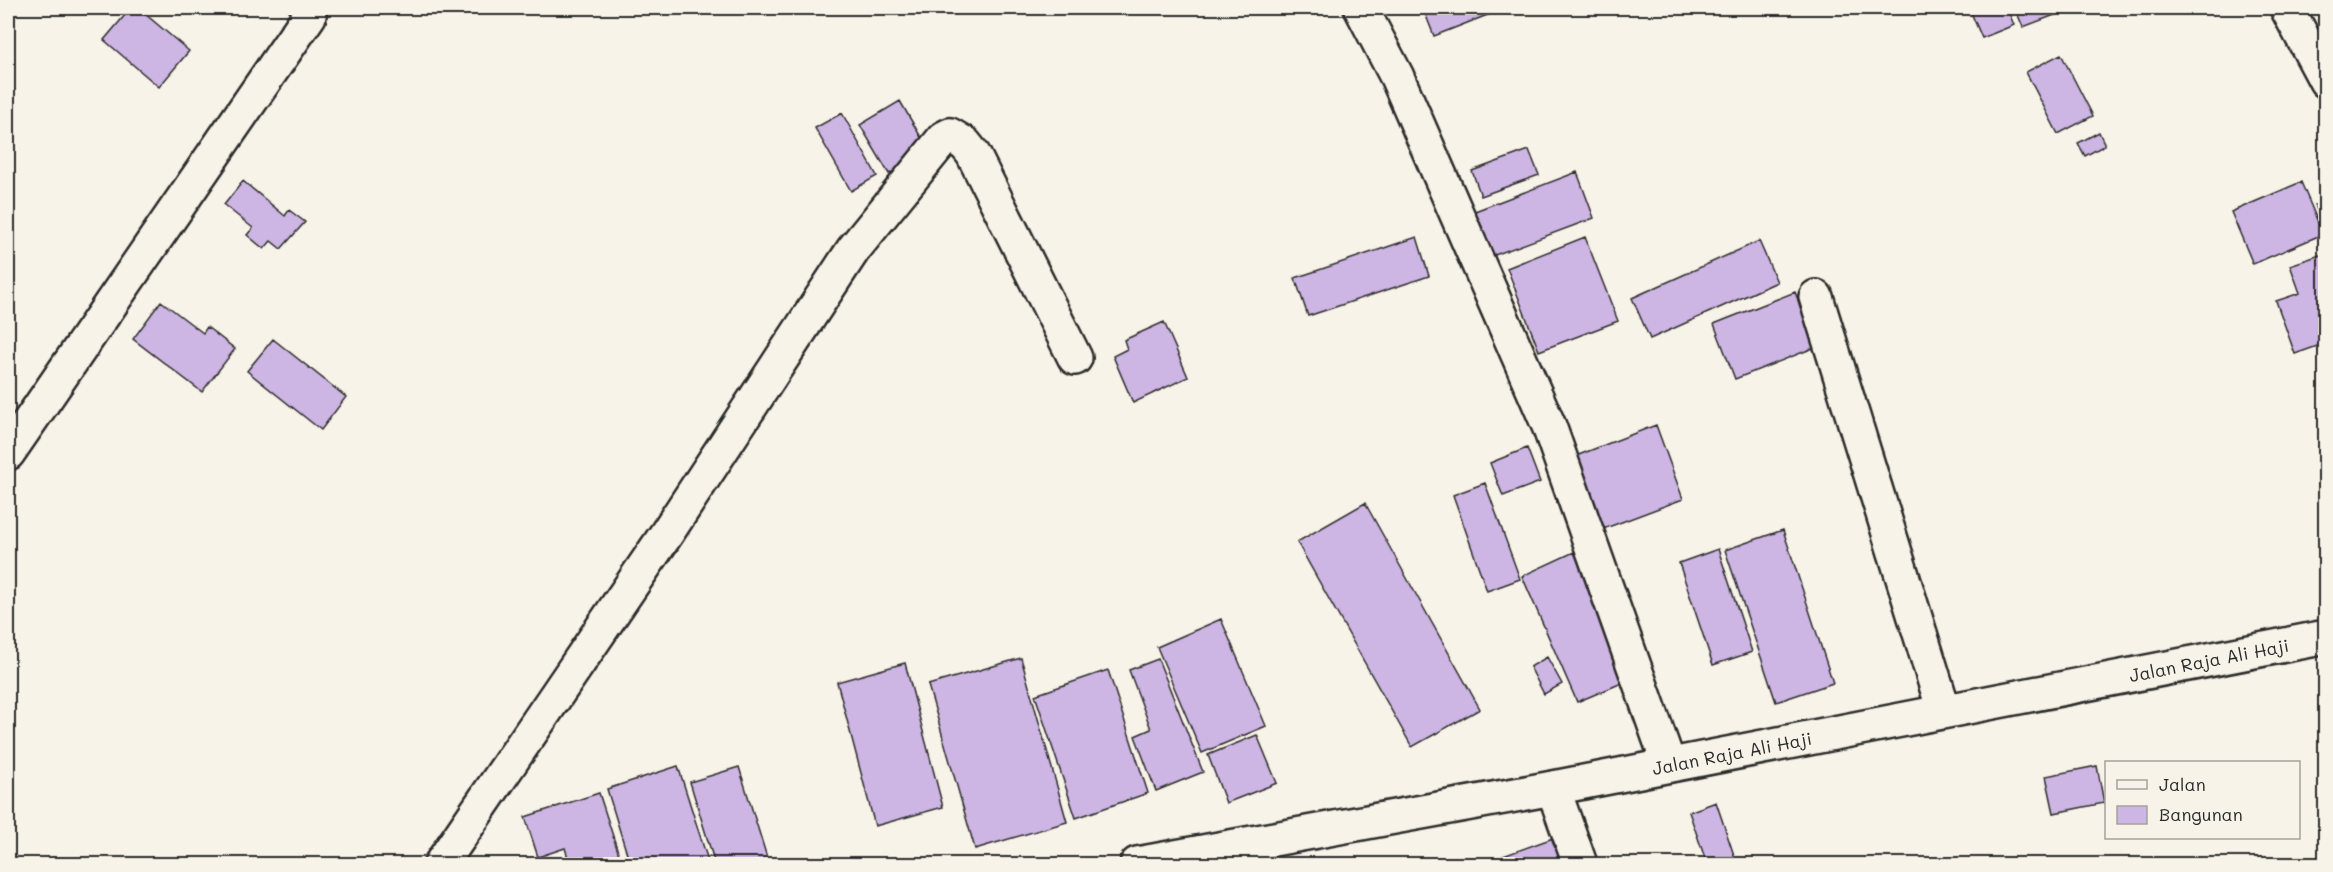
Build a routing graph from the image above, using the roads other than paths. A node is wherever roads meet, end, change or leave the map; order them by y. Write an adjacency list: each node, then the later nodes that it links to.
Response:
1 (1361, 8): 10 (street)
2 (2287, 8): 4 (street)
3 (309, 16): 7 (street)
4 (2325, 81)
5 (1816, 297): 9 (street)
6 (1075, 358): 13 (street)
7 (8, 453)
8 (2325, 637): 9 (street, Jalan Raja Ali Haji)
9 (1944, 711): 10 (street, Jalan Raja Ali Haji)
10 (1669, 765): 11 (street, Jalan Raja Ali Haji)
11 (1553, 788): 12 (street, Jalan Raja Ali Haji); 15 (street)
12 (1213, 857): 14 (street, Jalan Raja Ali Haji)
13 (441, 864)
14 (1137, 864)
15 (1580, 864)

